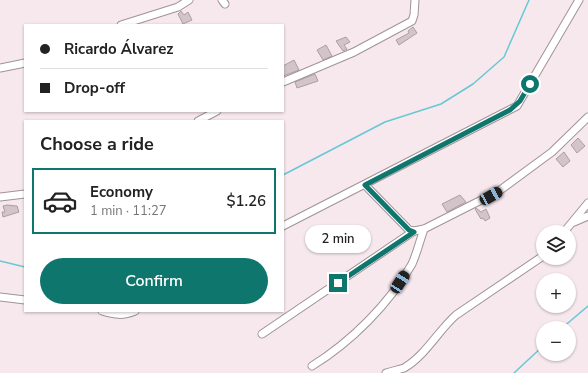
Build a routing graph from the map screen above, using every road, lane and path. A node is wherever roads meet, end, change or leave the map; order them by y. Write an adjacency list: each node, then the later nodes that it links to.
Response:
1 (189, 0): 4 (street)
2 (415, 0): 7 (street)
3 (579, 0): 11 (street)
4 (124, 24)
5 (24, 63): 6 (street)
6 (0, 68)
7 (284, 82)
8 (215, 112): 10 (street)
9 (588, 117): 19 (street)
10 (200, 120)
11 (365, 185): 18 (street); 20 (street)
12 (24, 194): 13 (street)
13 (0, 197)
14 (588, 203): 16 (street)
15 (588, 216): 16 (street)
16 (574, 222): 17 (street)
17 (571, 225)
18 (284, 226)
19 (424, 229): 20 (street); 27 (street)
20 (414, 232): 26 (street)
21 (536, 261): 28 (street)
22 (0, 297): 23 (street)
23 (24, 300)
24 (105, 312): 25 (street)
25 (133, 312)
26 (262, 334)
27 (312, 366)
28 (386, 373)

